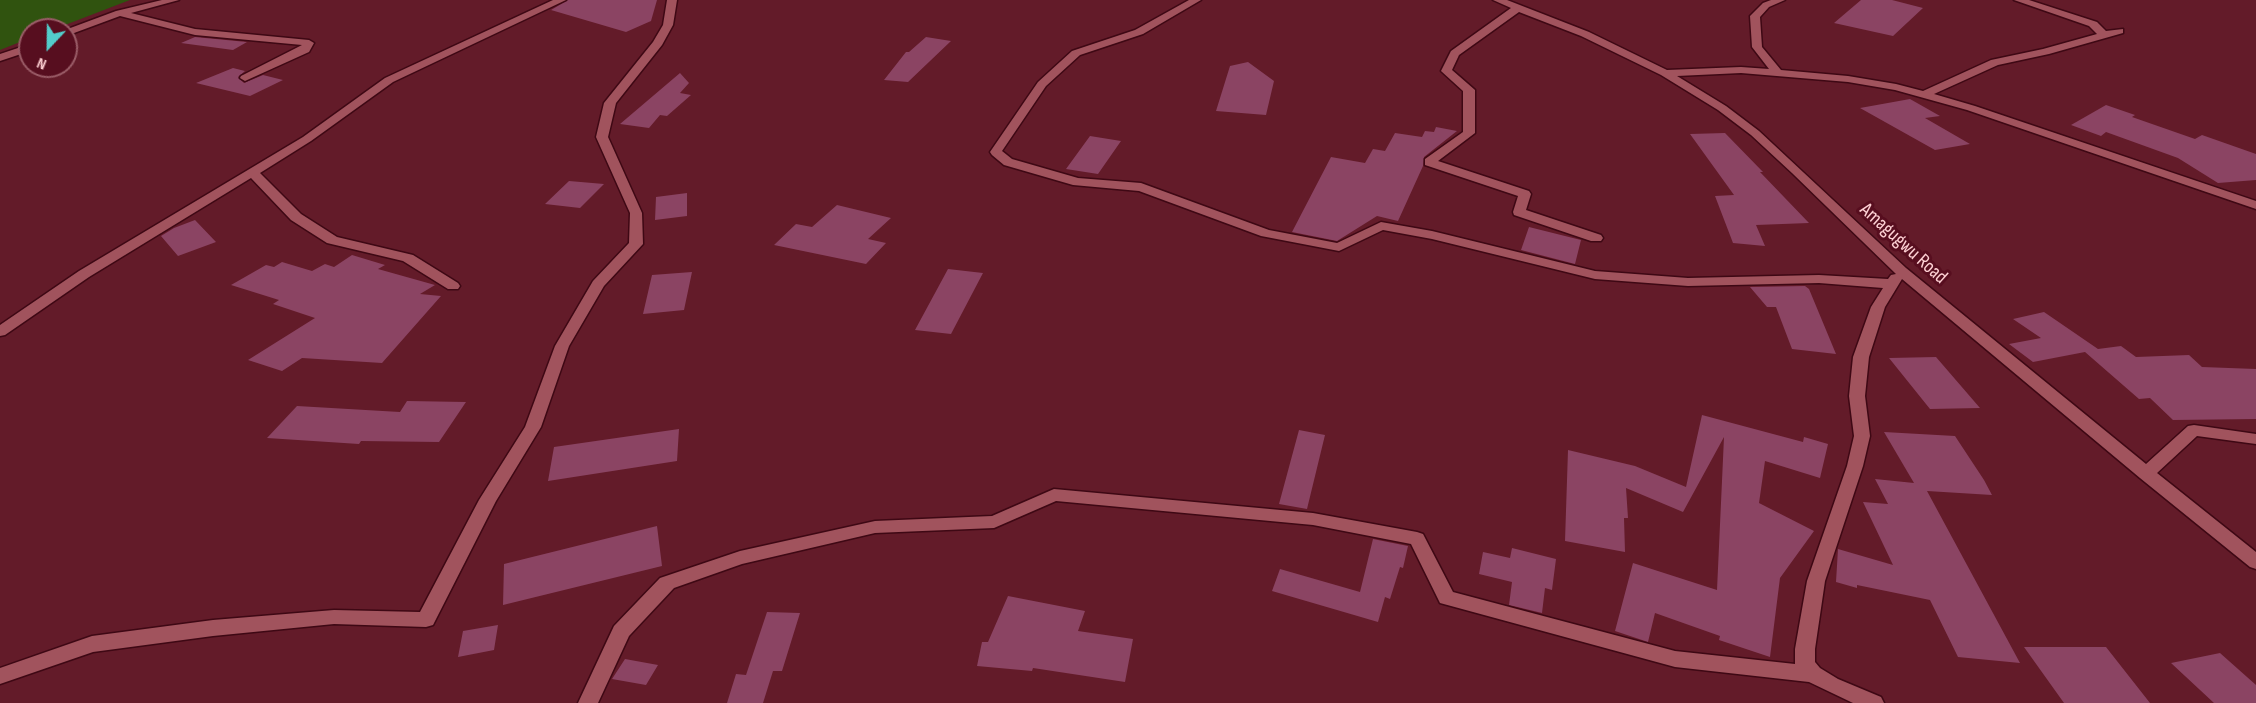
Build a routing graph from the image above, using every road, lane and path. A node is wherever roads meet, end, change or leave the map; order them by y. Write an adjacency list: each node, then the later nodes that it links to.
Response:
1 (174, 0): 9 (street)
2 (561, 0): 19 (street)
3 (672, 0): 29 (street)
4 (1196, 0): 22 (street)
5 (1498, 0): 8 (street, Amagugwu Road)
6 (1780, 0): 15 (street)
7 (2019, 0): 12 (street)
8 (1518, 8): 16 (street, Amagugwu Road); 21 (street)
9 (119, 13): 10 (street); 17 (street)
10 (78, 28)
11 (2119, 31): 12 (street)
12 (2104, 35): 18 (street)
13 (18, 51): 14 (street)
14 (0, 58)
15 (1777, 72): 16 (street); 18 (street)
16 (1665, 73): 22 (street, Amagugwu Road)
17 (245, 78)
18 (1926, 94): 20 (street)
19 (252, 173): 23 (street); 24 (street)
20 (2256, 205)
21 (1596, 238)
22 (1897, 277): 26 (street, Amagugwu Road); 28 (street)
23 (453, 286)
24 (0, 332)
25 (2256, 439): 26 (street)
26 (2146, 474): 27 (street, Amagugwu Road)
27 (2256, 562)
28 (1813, 674): 30 (street); 31 (street)
29 (0, 676)
30 (588, 703)
31 (1874, 703)

